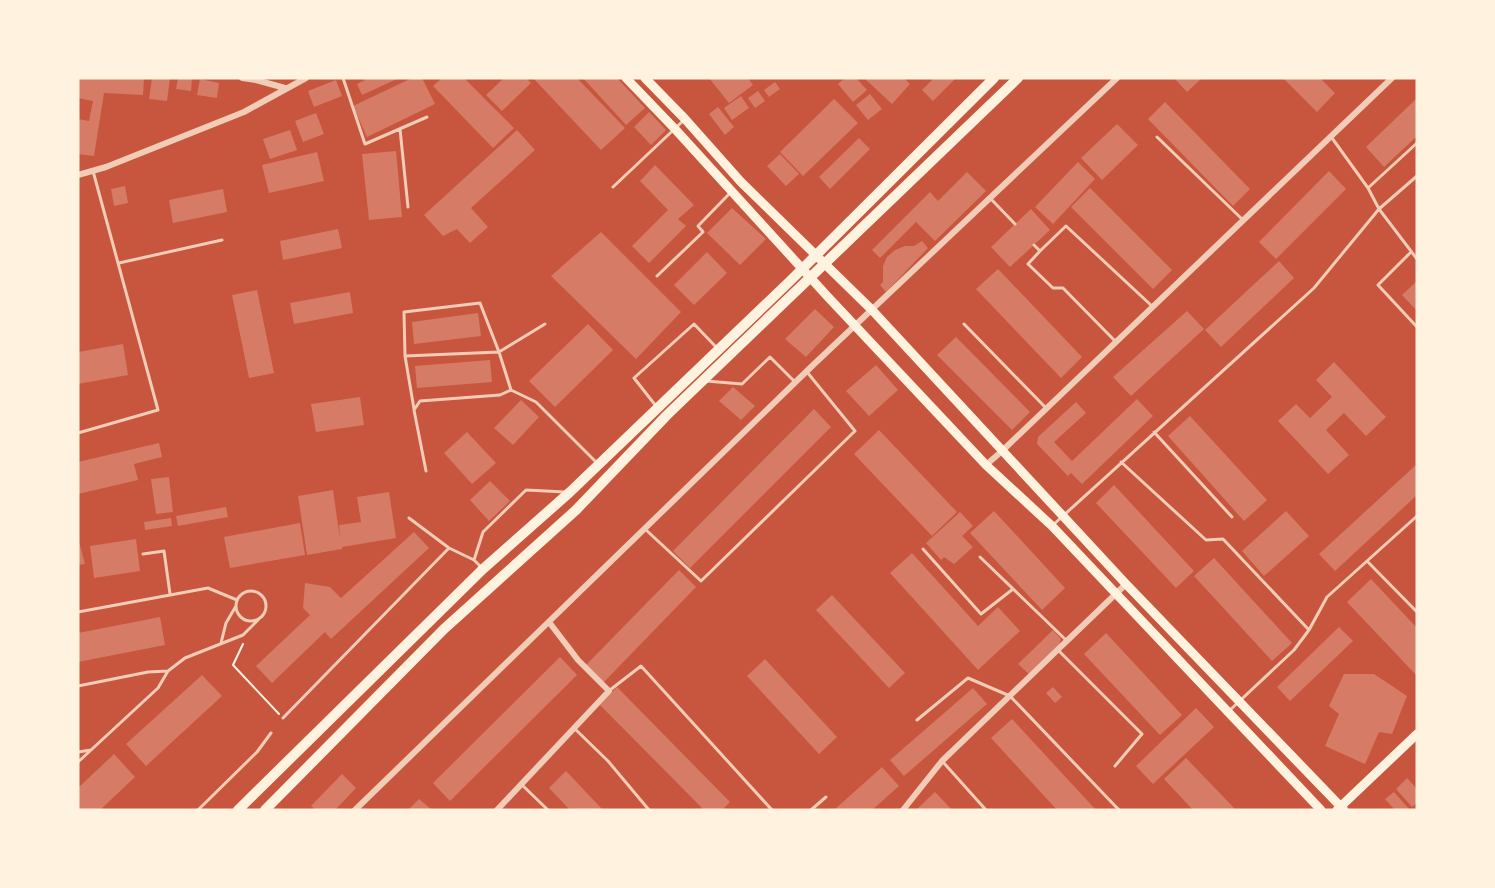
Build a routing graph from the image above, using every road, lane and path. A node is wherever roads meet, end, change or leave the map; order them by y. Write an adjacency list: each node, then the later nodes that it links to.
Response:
1 (242, 78): 11 (street)
2 (306, 78): 11 (street)
3 (343, 78): 14 (lane)
4 (626, 78): 15 (main road)
5 (645, 78): 13 (main road)
6 (994, 78): 10 (main road)
7 (1018, 78): 37 (main road)
8 (1117, 78): 25 (street)
9 (1392, 78): 17 (street)
10 (983, 82): 34 (main road)
11 (285, 88): 19 (street)
12 (427, 117): 14 (lane)
13 (685, 119): 15 (lane); 34 (main road)
14 (400, 129): 26 (lane)
15 (675, 129): 22 (lane); 24 (main road)
16 (1157, 137): 28 (lane)
17 (1330, 137): 23 (lane); 28 (street)
18 (1417, 143): 23 (lane)
19 (93, 171): 20 (street); 36 (lane)
20 (78, 175)
21 (1417, 176): 27 (lane)
22 (613, 187)
23 (1368, 188): 27 (lane)
24 (733, 191): 38 (main road); 39 (lane)
25 (990, 198): 29 (lane); 42 (street)
26 (408, 207)
27 (1379, 209): 33 (lane); 58 (lane)
28 (1243, 220): 41 (street)
29 (1015, 224)
30 (222, 240): 36 (lane)
31 (1034, 245): 32 (lane)
32 (1040, 251): 41 (lane); 47 (lane)
33 (1411, 252): 35 (lane); 46 (lane)
34 (816, 255): 37 (main road); 38 (main road)
35 (1417, 259)
36 (119, 263): 59 (lane)
37 (825, 264): 40 (main road); 42 (main road)
38 (803, 268): 40 (main road); 48 (main road)
39 (657, 276)
40 (811, 277): 45 (main road); 52 (main road)
41 (1153, 307): 47 (street)
42 (872, 310): 45 (street); 60 (main road)
43 (544, 324): 49 (lane)
44 (964, 324): 56 (lane)
45 (856, 326): 51 (street); 63 (main road)
46 (1417, 327)
47 (1116, 342): 56 (street)
48 (718, 349): 55 (main road); 55 (lane)
49 (499, 352): 50 (lane); 50 (lane); 54 (lane)
50 (405, 356): 57 (lane)
51 (807, 372): 53 (street); 71 (lane)
52 (704, 381): 53 (lane); 116 (main road)
53 (796, 383): 71 (street)
54 (511, 390): 57 (lane); 62 (lane)
55 (657, 407): 62 (main road)
56 (1046, 408): 60 (street)
57 (414, 410): 64 (lane)
58 (1154, 432): 61 (lane); 68 (lane)
59 (78, 434)
60 (1002, 451): 63 (street); 66 (main road)
61 (1121, 462): 66 (lane); 89 (lane)
62 (598, 464): 65 (main road)
63 (986, 465): 70 (main road)
64 (426, 471)
65 (570, 492): 76 (lane); 78 (main road)
66 (1063, 515): 70 (lane); 79 (main road)
67 (1417, 516): 77 (lane)
68 (1232, 517)
69 (410, 518): 72 (lane)
70 (1052, 526): 82 (main road)
71 (644, 529): 88 (street)
72 (449, 549): 76 (lane); 100 (lane)
73 (923, 549): 80 (lane)
74 (143, 554): 81 (lane)
75 (980, 557): 80 (lane)
76 (474, 560): 78 (lane)
77 (1367, 561): 86 (lane); 89 (lane)
78 (483, 569): 115 (main road)
79 (1126, 584): 82 (street); 98 (main road)
80 (1012, 589): 91 (lane)
81 (170, 594): 83 (lane); 85 (lane)
82 (1117, 594): 91 (street); 99 (main road)
83 (237, 600): 84 (lane); 87 (lane)
84 (236, 605): 87 (lane); 92 (lane)
85 (78, 612)
86 (1417, 612)
87 (258, 620): 92 (lane)
88 (549, 622): 96 (street); 112 (street)
89 (1309, 630): 98 (lane)
90 (246, 640): 100 (path)
91 (1067, 642): 93 (street)
92 (221, 643): 94 (lane)
93 (1058, 650): 97 (street); 109 (lane)
94 (168, 671): 95 (lane); 105 (lane)
95 (78, 687)
96 (609, 691): 102 (street); 120 (lane)
97 (1010, 696): 101 (lane); 107 (street); 124 (lane)
98 (1240, 702): 99 (lane); 113 (main road)
99 (1228, 712): 125 (main road)
100 (283, 718)
101 (917, 720)
102 (574, 728): 110 (street); 119 (lane)
103 (271, 733): 114 (lane)
104 (1417, 734): 113 (main road)
105 (91, 750): 106 (lane); 108 (lane)
106 (78, 752)
107 (942, 761): 122 (street); 123 (lane)
108 (78, 762)
109 (1115, 766)
110 (521, 784): 117 (street); 118 (lane)
111 (826, 797): 121 (lane)
112 (358, 809)
113 (1341, 809)
114 (198, 810)
115 (237, 810)
116 (265, 810)
117 (497, 810)
118 (548, 810)
119 (649, 810)
120 (772, 810)
121 (811, 810)
122 (903, 810)
123 (986, 810)
124 (1119, 810)
125 (1321, 810)

